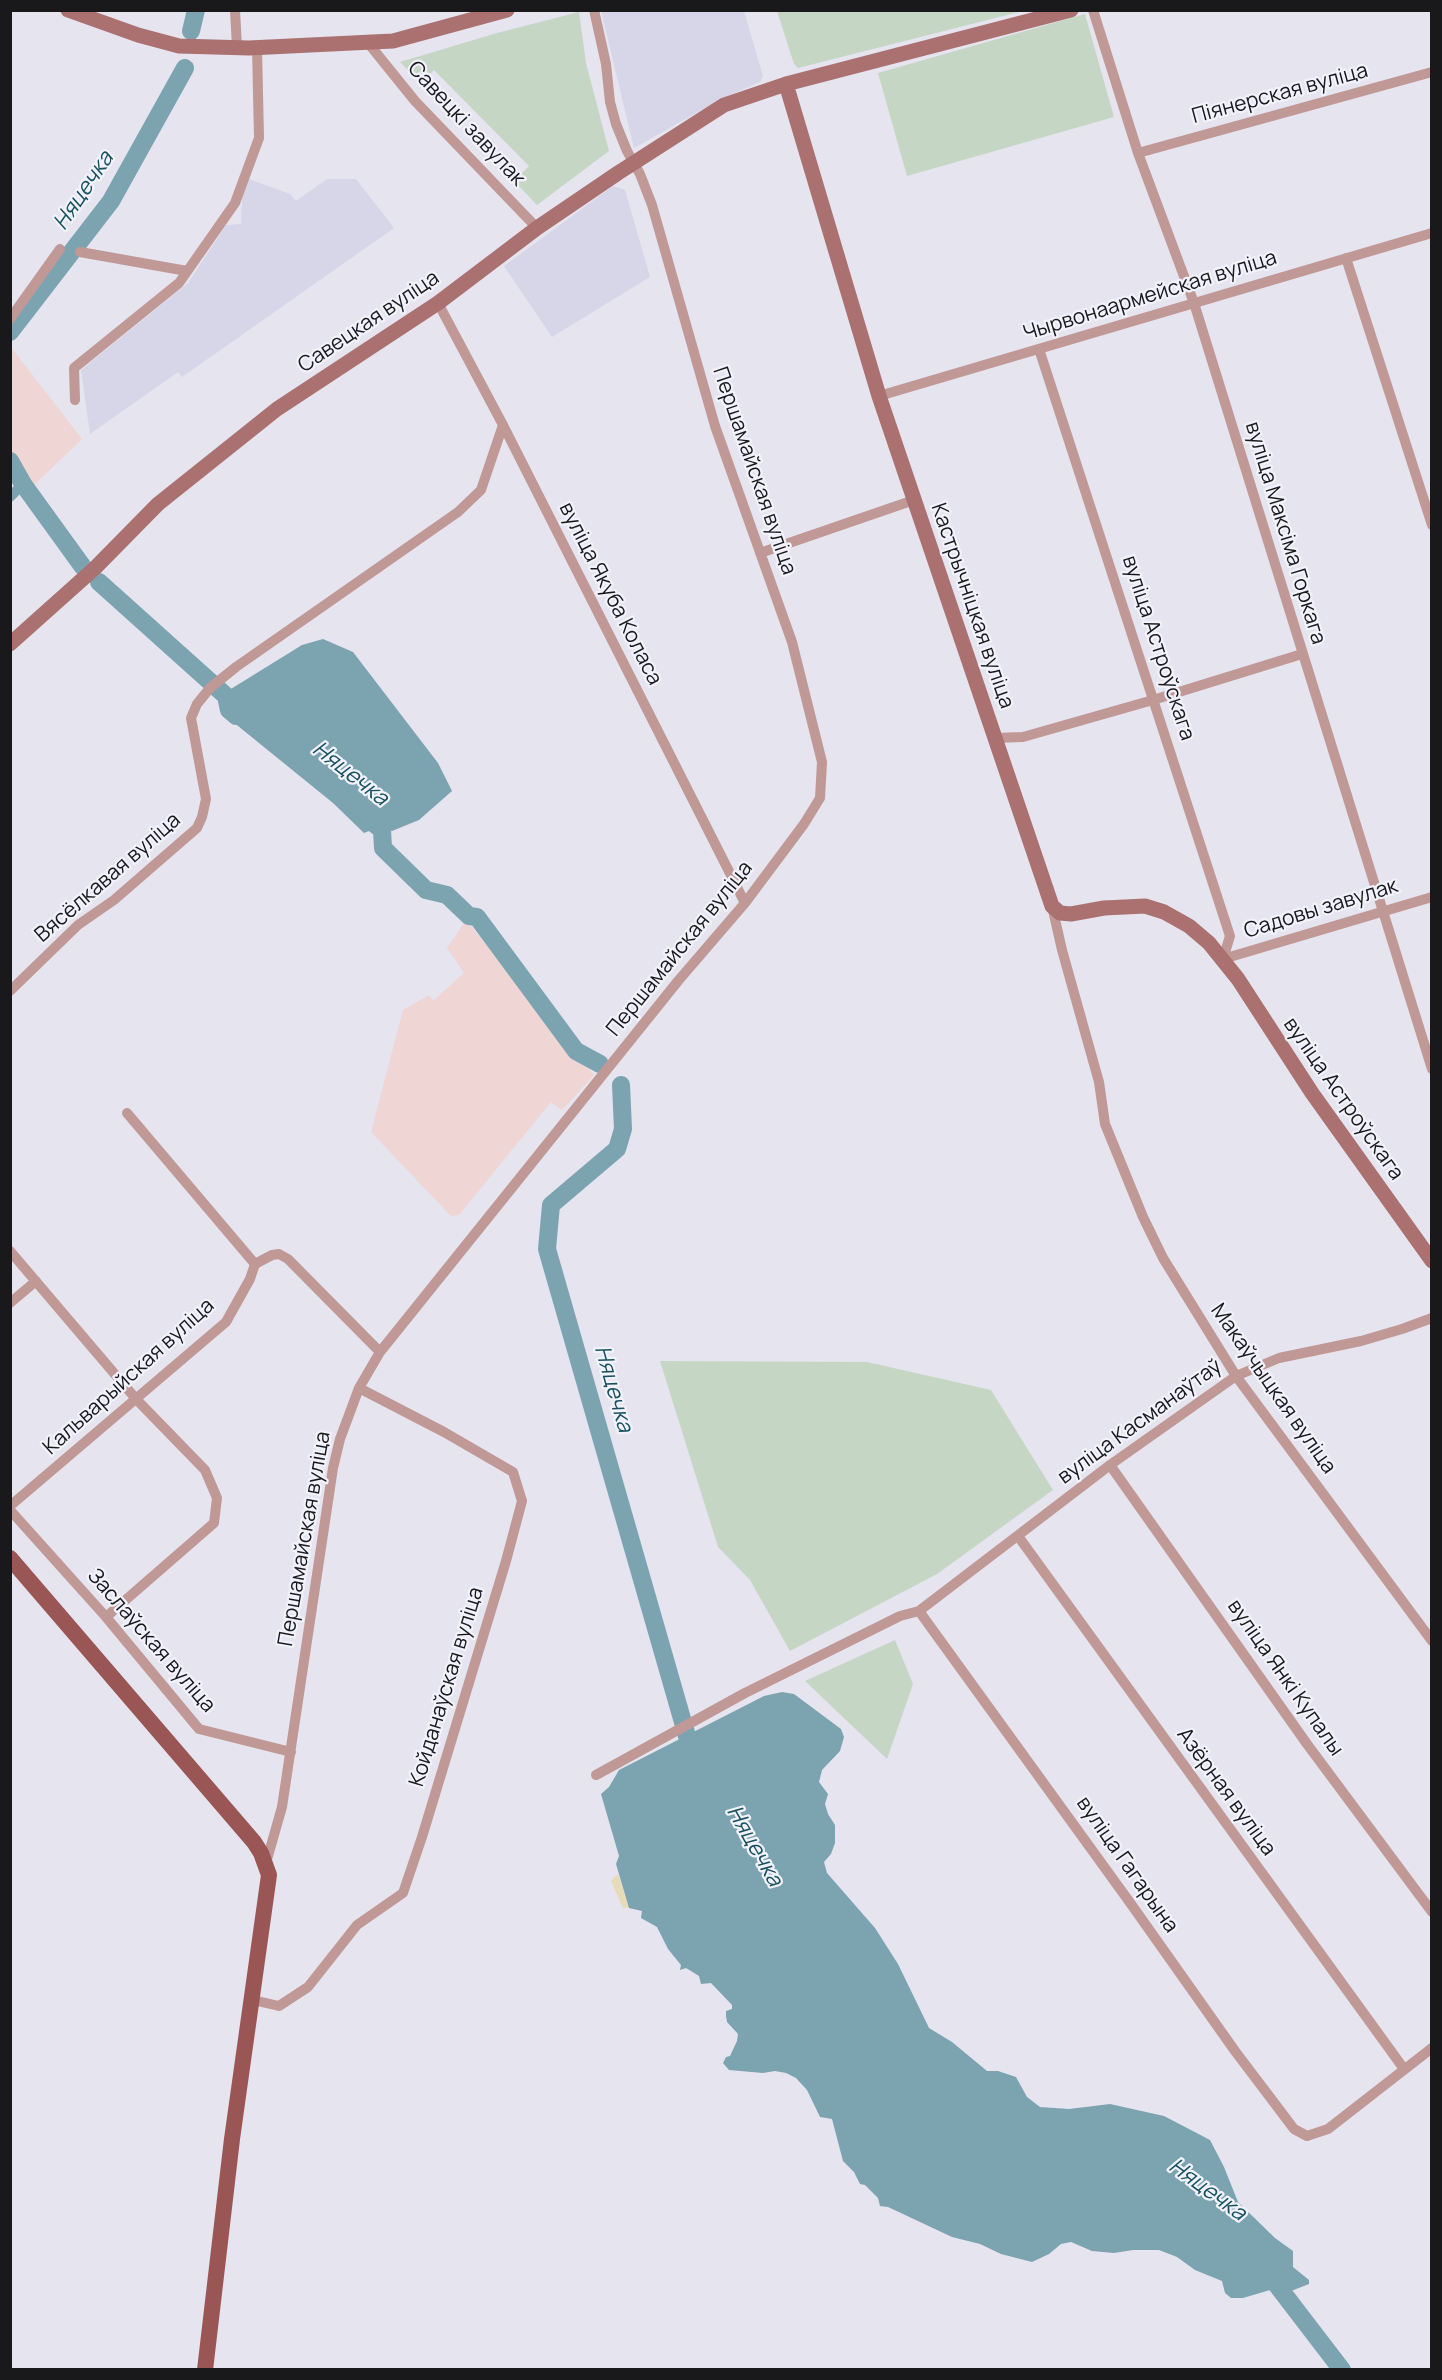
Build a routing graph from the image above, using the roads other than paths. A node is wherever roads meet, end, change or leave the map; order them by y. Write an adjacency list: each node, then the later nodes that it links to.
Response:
1 (68, 10): 8 (street)
2 (235, 10): 8 (street)
3 (507, 10): 7 (street)
4 (594, 10): 13 (street, Першамайская вуліца)
5 (1071, 10): 11 (street, Савецкая вуліца)
6 (1093, 10): 12 (street, вуліца Максіма Горкага)
7 (369, 44): 9 (street); 14 (street, Савецкі завулак)
8 (237, 47): 9 (street)
9 (257, 48): 19 (street)
10 (1431, 72): 12 (street, Піянерская вуліца)
11 (786, 84): 13 (street, Савецкая вуліца); 24 (street, Кастрычніцкая вуліца)
12 (1138, 153): 21 (street, вуліца Максіма Горкага)
13 (633, 163): 14 (street, Савецкая вуліца); 29 (street, Першамайская вуліца)
14 (537, 228): 20 (street, Савецкая вуліца)
15 (1431, 233): 18 (street, Чырвонаармейская вуліца)
16 (60, 249): 22 (street)
17 (80, 252): 19 (street)
18 (1346, 258): 21 (street, Чырвонаармейская вуліца); 28 (street)
19 (187, 271): 25 (street)
20 (438, 303): 26 (street, вуліца Якуба Коласа); 30 (street, Савецкая вуліца)
21 (1194, 303): 23 (street, Чырвонаармейская вуліца); 31 (street, вуліца Максіма Горкага)
22 (10, 319)
23 (1039, 349): 24 (street, Чырвонаармейская вуліца); 32 (street, вуліца Астроўскага)
24 (879, 396): 27 (street, Кастрычніцкая вуліца)
25 (75, 400)
26 (503, 425): 35 (street, вуліца Якуба Коласа); 39 (street, Вясёлкавая вуліца)
27 (914, 500): 29 (street); 33 (street, Кастрычніцкая вуліца)
28 (1431, 525)
29 (760, 553): 35 (street, Першамайская вуліца)
30 (10, 644)
31 (1302, 654): 32 (street); 37 (street, вуліца Максіма Горкага)
32 (1153, 700): 33 (street); 38 (street, вуліца Астроўскага)
33 (995, 738): 36 (street, Кастрычніцкая вуліца)
34 (1431, 897): 37 (street, Садовы завулак)
35 (744, 903): 49 (street, Першамайская вуліца)
36 (1052, 906): 38 (street, вуліца Астроўскага); 42 (street, Кастрычніцкая вуліца)
37 (1381, 912): 38 (street, Садовы завулак); 40 (street, вуліца Максіма Горкага)
38 (1223, 959): 44 (street, вуліца Астроўскага)
39 (10, 991)
40 (1431, 1069)
41 (127, 1113): 45 (street)
42 (1111, 1142): 50 (street, Макаўчыцкая вуліца)
43 (10, 1251): 46 (street)
44 (1431, 1261)
45 (255, 1264): 49 (street); 52 (street, Кальварыйская вуліца)
46 (36, 1281): 47 (street); 52 (street)
47 (10, 1303)
48 (1431, 1318): 50 (street, вуліца Касманаўтаў)
49 (380, 1352): 51 (street, Першамайская вуліца)
50 (1236, 1376): 53 (street, вуліца Касманаўтаў); 59 (street, Макаўчыцкая вуліца)
51 (359, 1388): 60 (street, Першамайская вуліца); 64 (street, Койданаўская вуліца)
52 (136, 1399): 54 (street, Кальварыйская вуліца); 58 (street)
53 (1110, 1465): 55 (street, вуліца Касманаўтаў); 63 (street, вуліца Янкі Купалы)
54 (10, 1508): 58 (street, Заслаўская вуліца)
55 (1018, 1536): 57 (street, вуліца Касманаўтаў); 66 (street, Азёрная вуліца)
56 (10, 1558): 62 (main road)
57 (919, 1611): 61 (street); 66 (street, вуліца Гагарына)
58 (106, 1617): 60 (street, Заслаўская вуліца)
59 (1431, 1641)
60 (291, 1752): 62 (street, Першамайская вуліца)
61 (596, 1775)
62 (265, 1863): 64 (main road)
63 (1431, 1912)
64 (253, 2000): 67 (main road)
65 (1431, 2048): 66 (street)
66 (1404, 2069)
67 (205, 2370)

